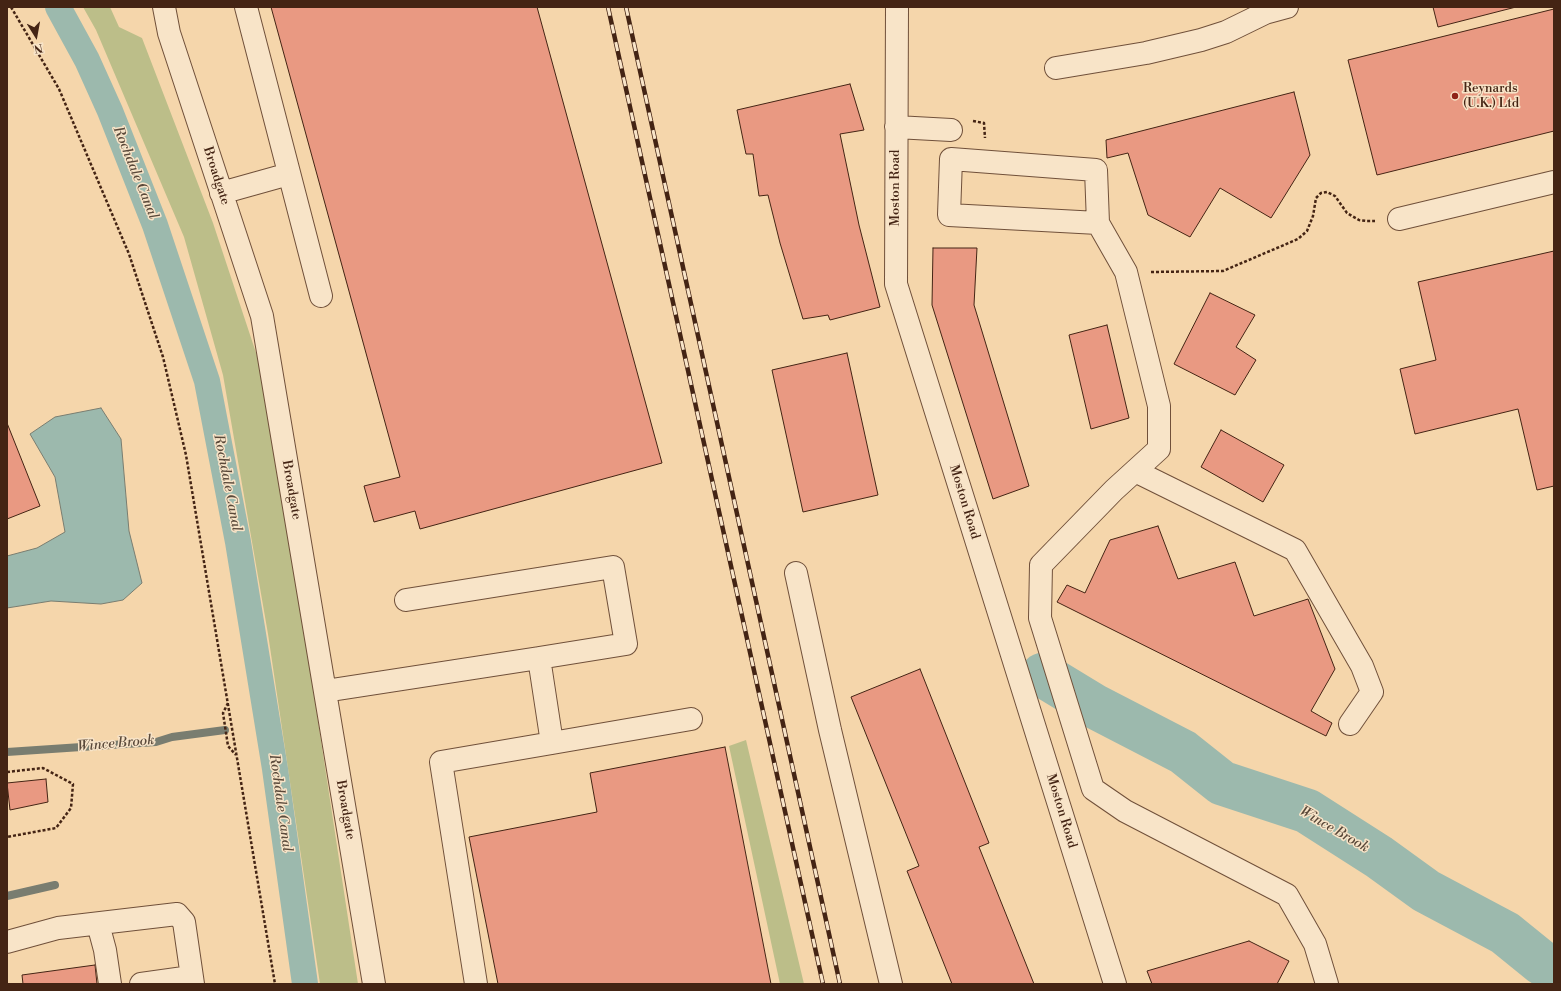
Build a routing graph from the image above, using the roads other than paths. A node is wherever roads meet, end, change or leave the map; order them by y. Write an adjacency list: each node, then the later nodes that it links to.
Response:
1 (164, 7): 10 (street, Broadgate)
2 (246, 7): 8 (street)
3 (897, 7): 6 (street, Moston Road)
4 (1287, 7): 5 (street)
5 (1056, 68)
6 (896, 127): 7 (street); 30 (street, Moston Road)
7 (951, 130)
8 (289, 174): 10 (street); 13 (street)
9 (1554, 182): 11 (street)
10 (221, 193): 18 (street, Broadgate)
11 (1399, 219)
12 (1098, 223): 12 (street); 14 (street)
13 (321, 296)
14 (1135, 471): 20 (street); 31 (street)
15 (796, 573): 29 (street)
16 (406, 600): 17 (street)
17 (539, 658): 18 (street); 21 (street)
18 (325, 690): 27 (street, Broadgate)
19 (691, 720): 21 (street)
20 (1350, 724)
21 (552, 743): 28 (street)
22 (98, 924): 23 (street); 24 (street); 25 (street)
23 (7, 942)
24 (192, 980): 26 (street)
25 (110, 984)
26 (141, 984)
27 (374, 984)
28 (476, 984)
29 (891, 984)
30 (1115, 984)
31 (1327, 984)

